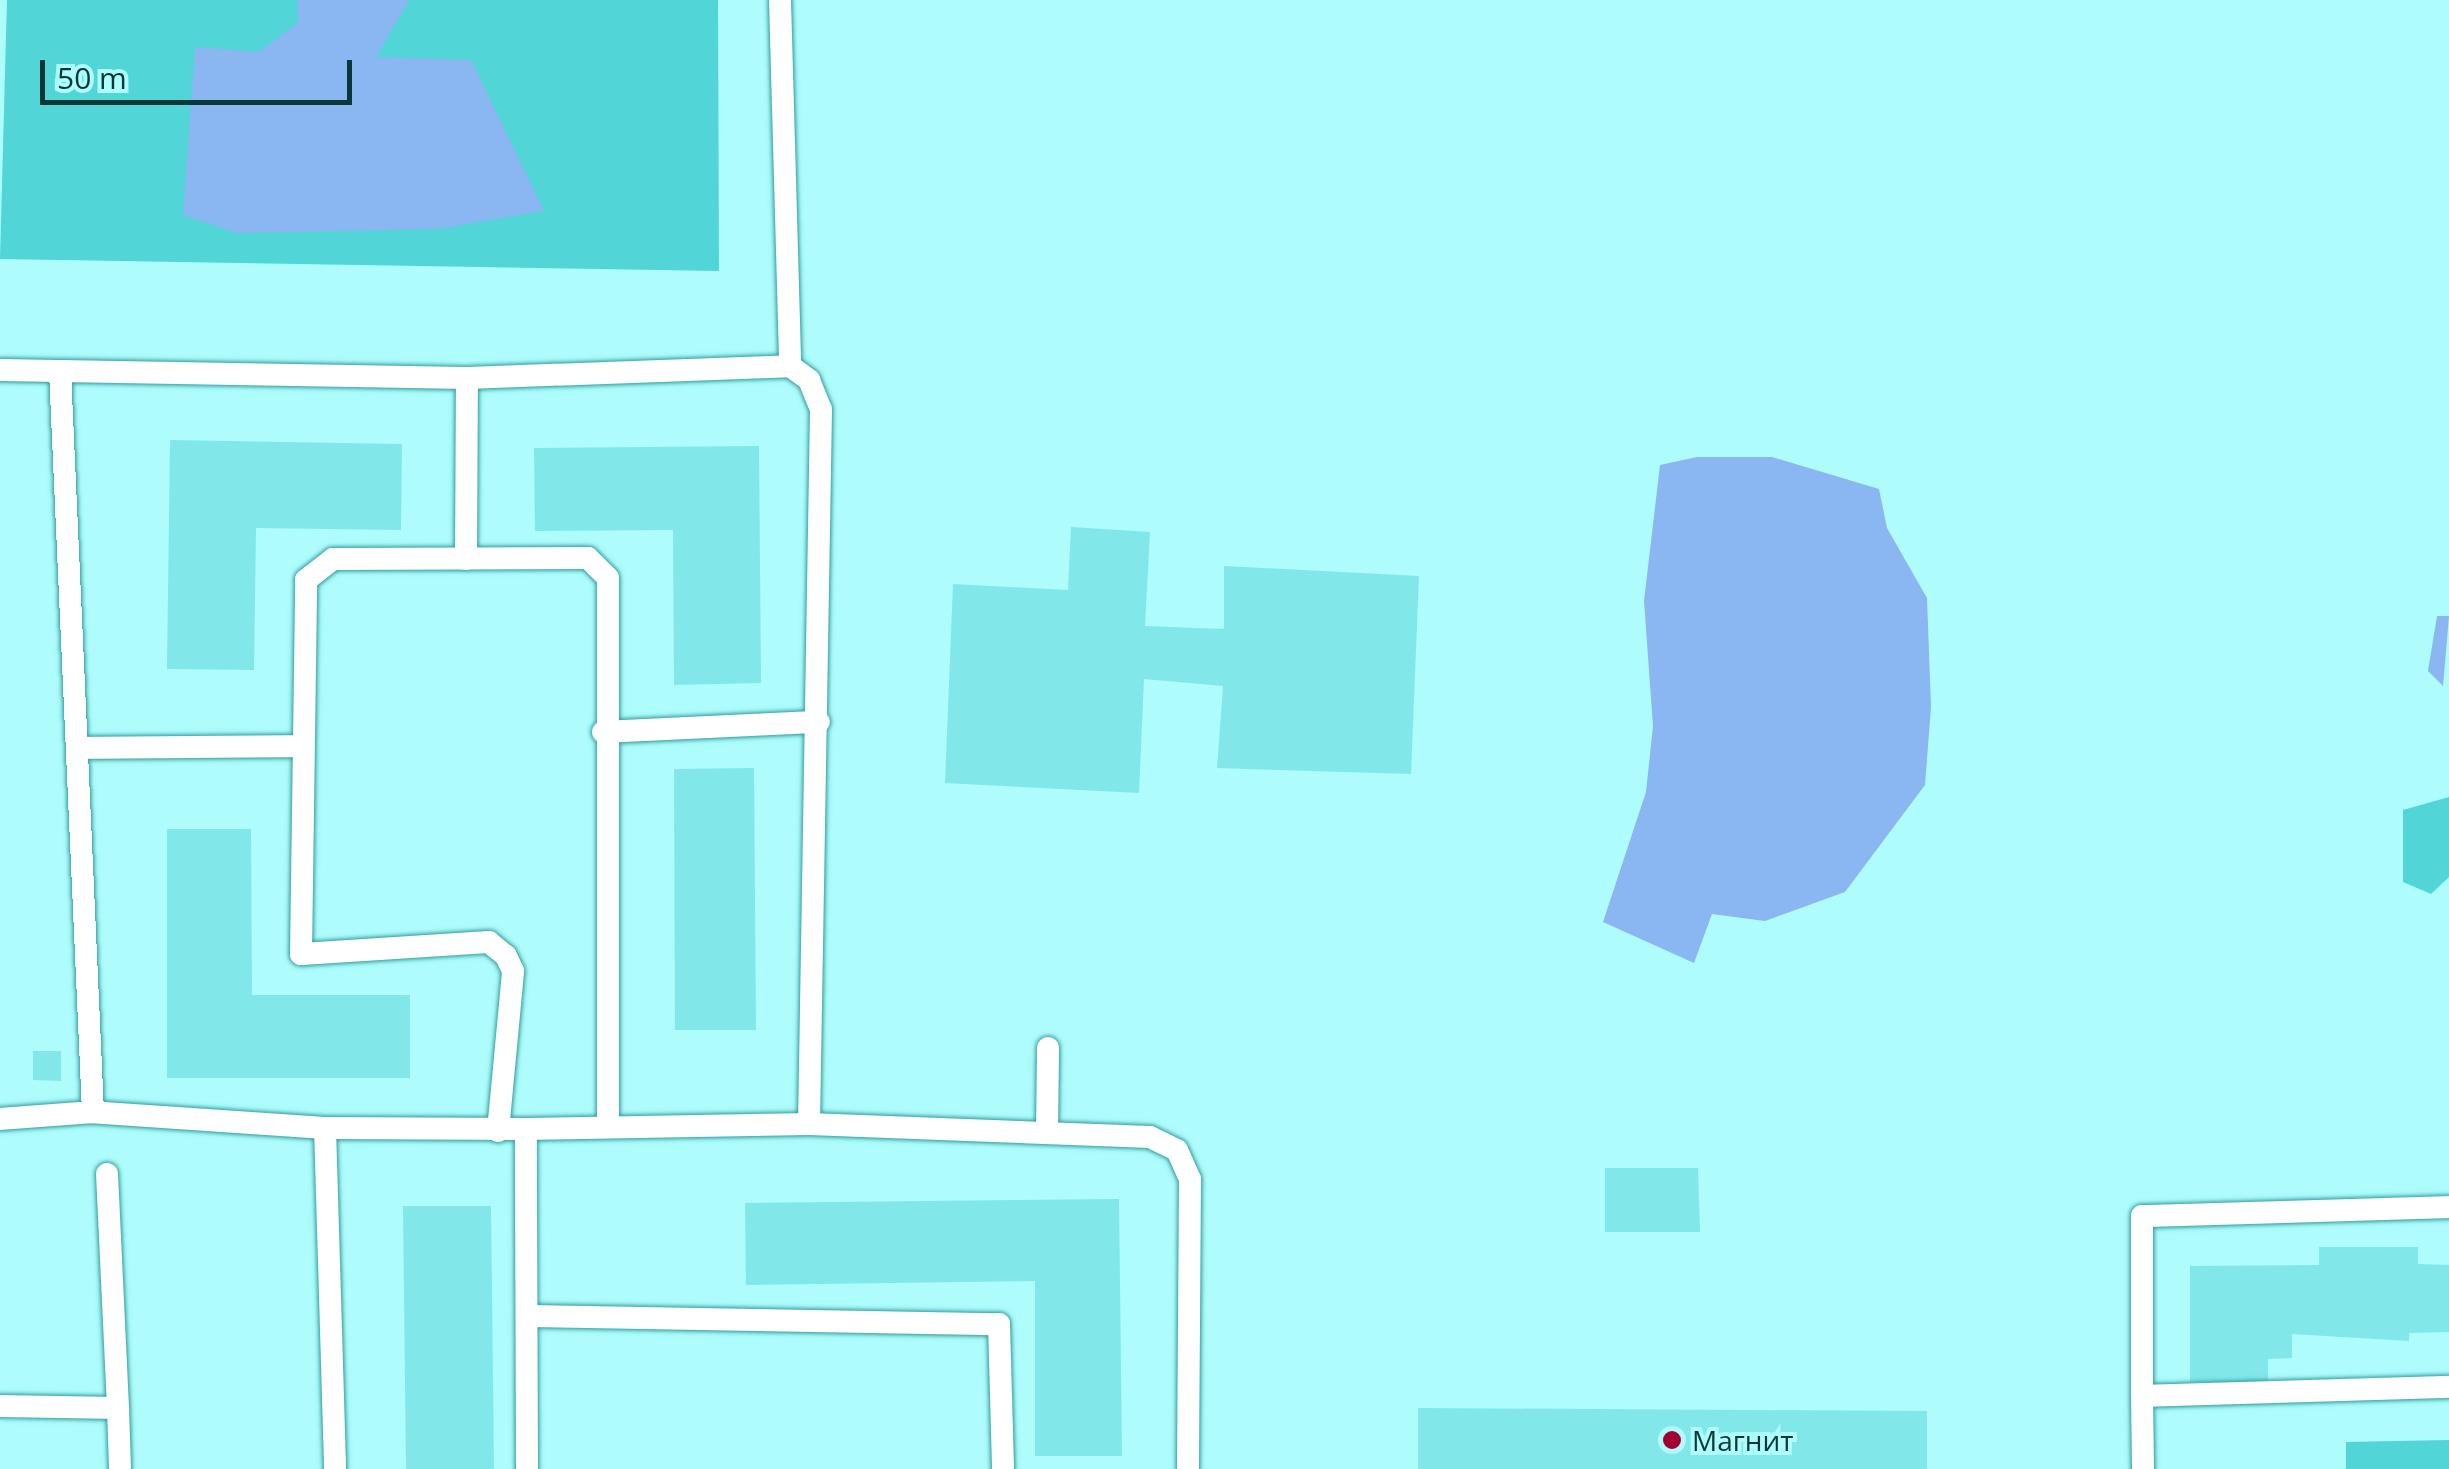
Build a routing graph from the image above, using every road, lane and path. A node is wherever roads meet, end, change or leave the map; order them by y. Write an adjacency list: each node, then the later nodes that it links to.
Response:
1 (780, 0): 2 (lane)
2 (790, 366): 5 (lane); 7 (lane)
3 (0, 370): 4 (lane)
4 (60, 372): 5 (lane); 10 (lane)
5 (467, 378): 6 (lane)
6 (466, 559): 8 (lane); 9 (lane)
7 (819, 722): 8 (lane); 15 (lane)
8 (603, 732): 14 (lane)
9 (303, 746): 10 (lane); 18 (lane)
10 (78, 748): 12 (lane)
11 (1048, 1048): 19 (lane)
12 (93, 1112): 13 (lane); 16 (lane)
13 (6, 1114)
14 (608, 1122): 15 (lane); 17 (lane)
15 (810, 1124): 19 (lane)
16 (325, 1128): 18 (lane); 28 (lane)
17 (526, 1129): 18 (lane); 22 (lane)
18 (498, 1131)
19 (1047, 1133): 31 (lane)
20 (108, 1174): 26 (lane)
21 (2449, 1207): 24 (lane)
22 (527, 1316): 29 (lane); 30 (lane)
23 (2449, 1387): 24 (lane)
24 (2142, 1396): 32 (lane)
25 (0, 1406): 26 (lane)
26 (118, 1408): 27 (lane)
27 (120, 1469)
28 (335, 1469)
29 (526, 1469)
30 (1002, 1469)
31 (1188, 1469)
32 (2143, 1469)

